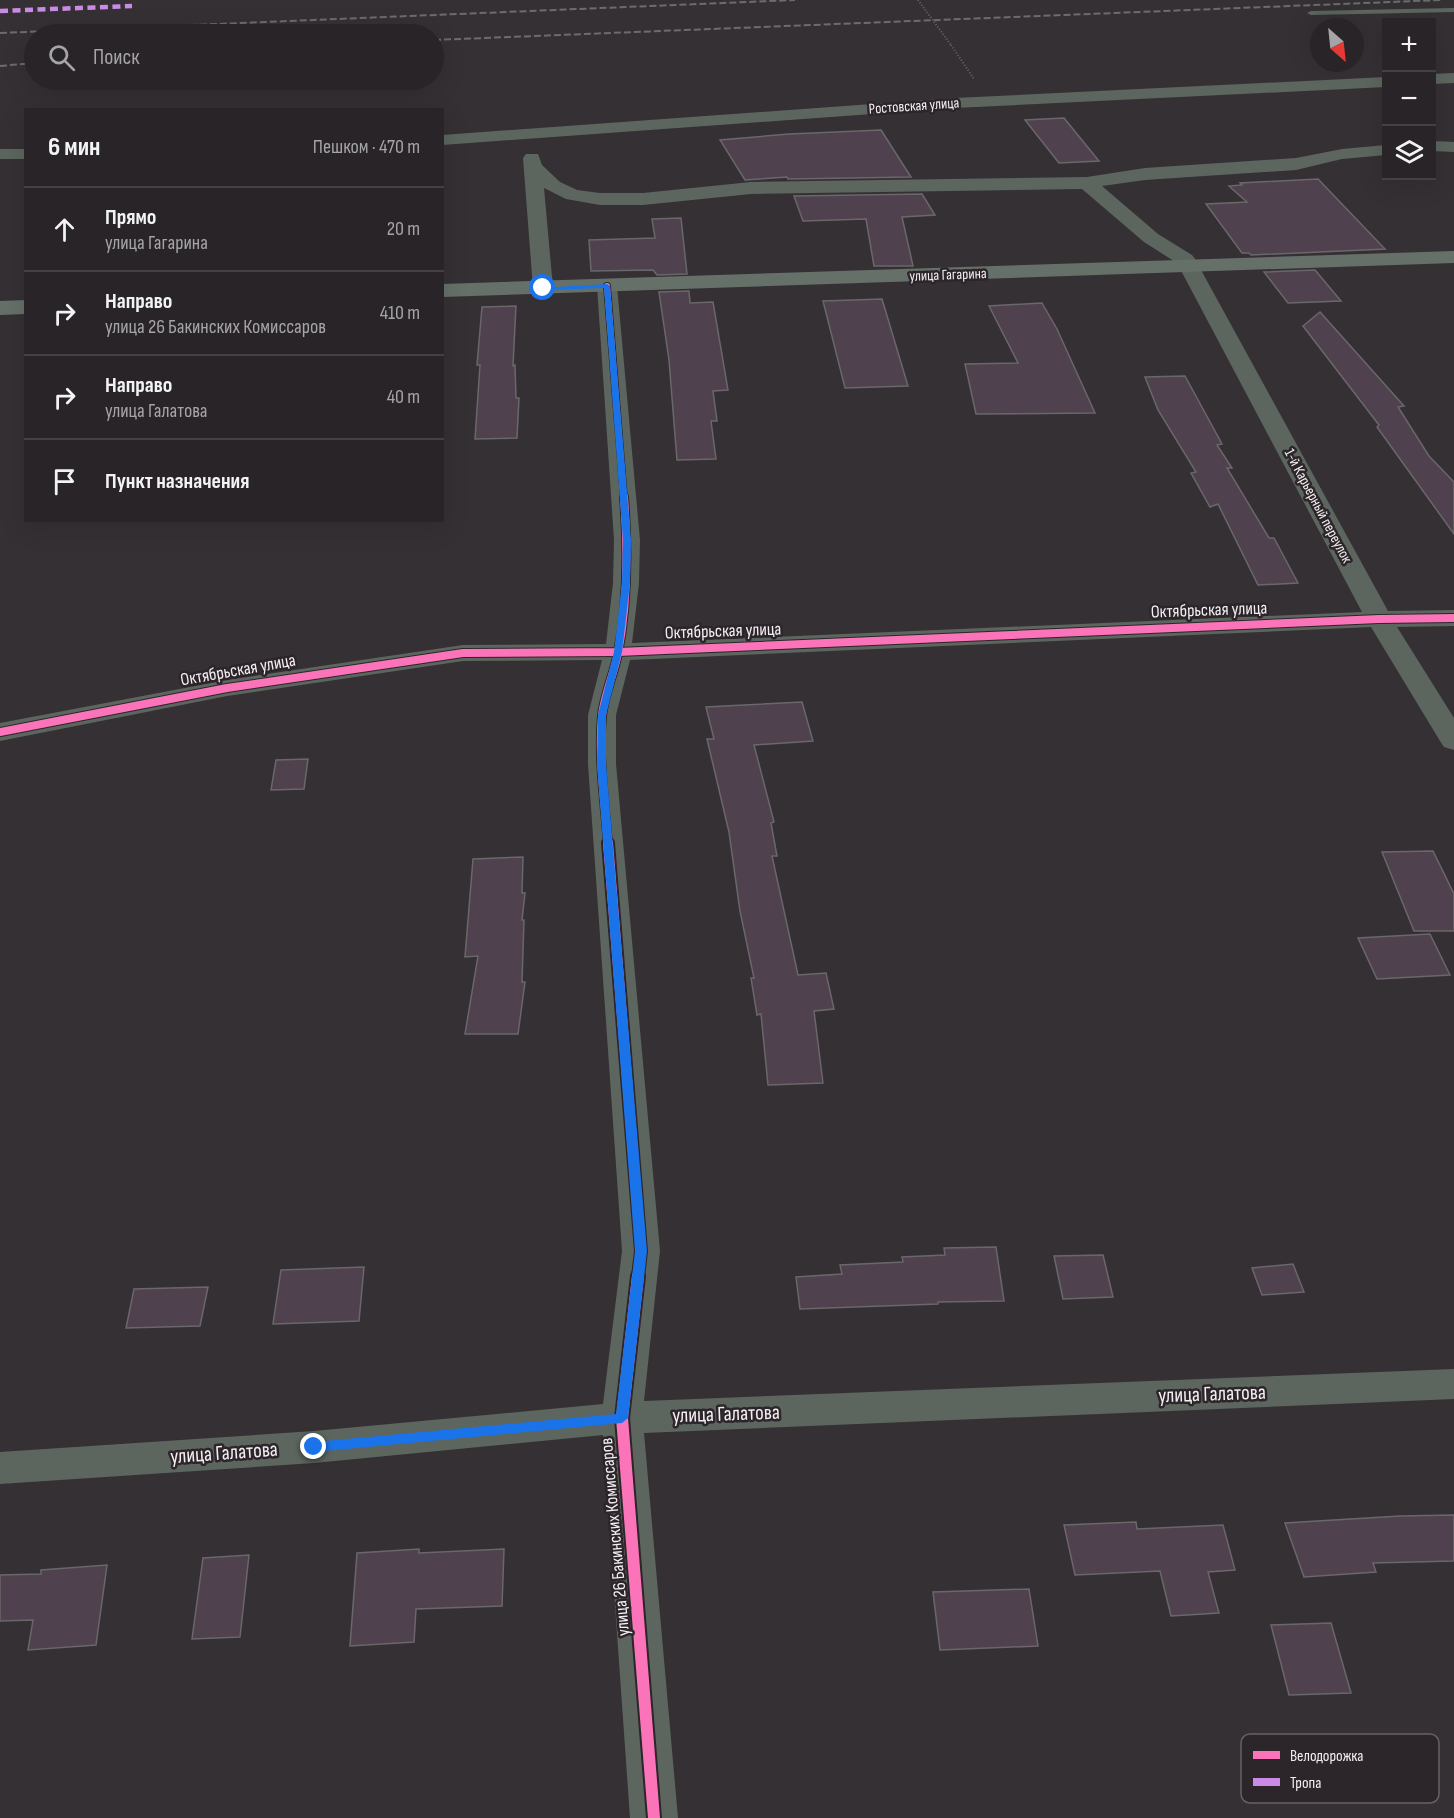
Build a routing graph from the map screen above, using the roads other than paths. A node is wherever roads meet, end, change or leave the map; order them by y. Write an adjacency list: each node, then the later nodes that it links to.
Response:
1 (1454, 10): 2 (lane)
2 (1311, 13)
3 (1454, 78): 4 (street)
4 (1436, 79)
5 (1382, 82): 6 (street, Ростовская улица)
6 (529, 134): 7 (street, Ростовская улица); 13 (street)
7 (444, 140)
8 (1436, 146): 9 (street)
9 (1454, 147)
10 (1382, 150): 14 (street)
11 (0, 154): 12 (street)
12 (24, 154)
13 (533, 167): 14 (street); 18 (street)
14 (1087, 183): 16 (street)
15 (1454, 257): 16 (main road, улица Гагарина)
16 (1190, 267): 17 (main road, улица Гагарина); 23 (street, 1-й Карьерный переулок)
17 (607, 286): 18 (main road, улица Гагарина); 24 (street, улица 26 Бакинских Комиссаров)
18 (543, 288): 19 (main road, улица Гагарина)
19 (444, 291)
20 (24, 307): 21 (main road)
21 (0, 308)
22 (1454, 618): 23 (street, Октябрьская улица)
23 (1379, 619): 24 (street, Октябрьская улица); 26 (street, 1-й Карьерный переулок)
24 (618, 652): 25 (street, Октябрьская улица); 28 (street, улица 26 Бакинских Комиссаров)
25 (0, 732)
26 (1454, 741)
27 (1454, 1383): 28 (street, улица Галатова)
28 (622, 1418): 29 (street, улица Галатова); 30 (street, улица 26 Бакинских Комиссаров)
29 (0, 1468)
30 (654, 1818)

